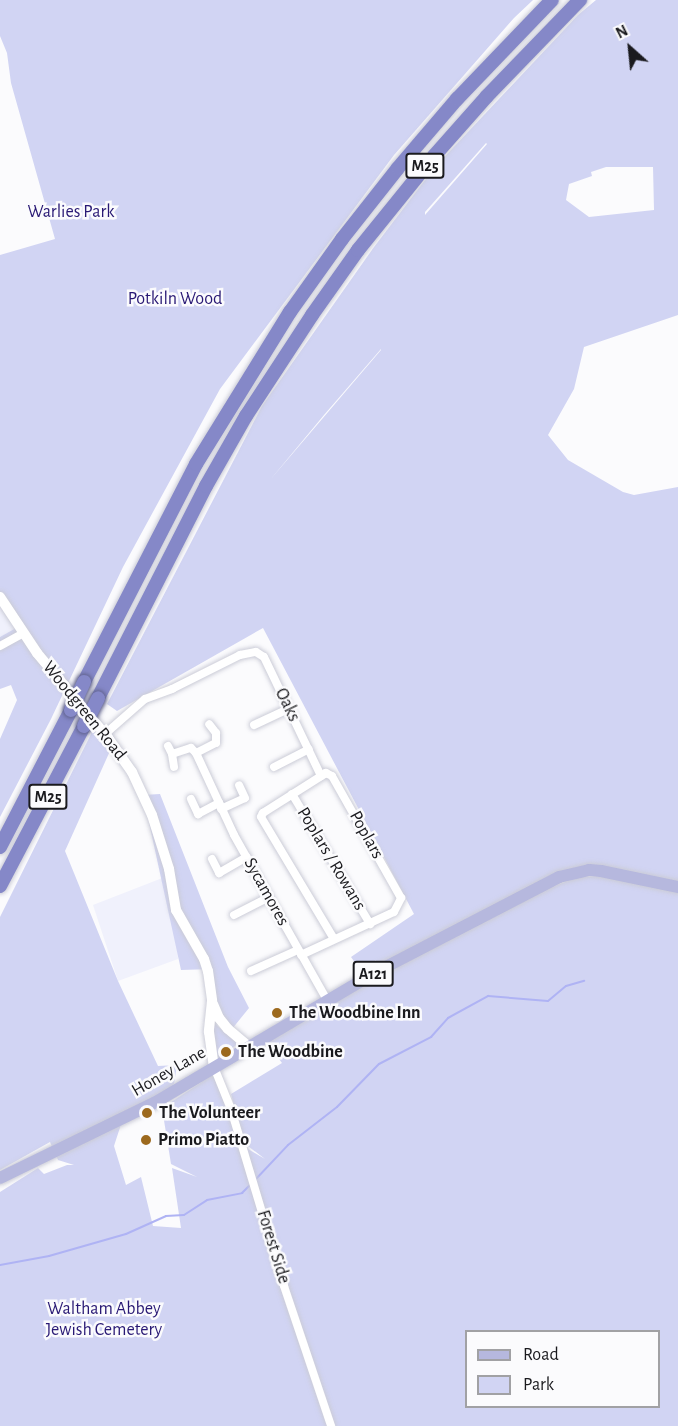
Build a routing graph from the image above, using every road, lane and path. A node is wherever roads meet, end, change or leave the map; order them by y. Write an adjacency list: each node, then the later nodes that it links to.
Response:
1 (552, 0): 21 (highway, M25, bridge)
2 (580, 0): 24 (highway, M25, bridge)
3 (0, 597): 4 (street, Woodgreen Road)
4 (23, 633): 5 (street); 9 (street, Woodgreen Road)
5 (0, 646)
6 (288, 709): 8 (street); 9 (street, Oaks); 11 (street, Oaks)
7 (209, 724): 12 (street)
8 (254, 725)
9 (105, 734): 35 (street, Woodgreen Road)
10 (168, 746): 13 (street)
11 (309, 749): 15 (street); 16 (street, Oaks)
12 (196, 753): 13 (street); 20 (street, Sycamores)
13 (172, 754): 14 (street)
14 (174, 766)
15 (274, 766)
16 (321, 776): 18 (street); 30 (street, Poplars)
17 (238, 785): 20 (street)
18 (292, 794): 30 (street, Poplars / Rowans); 31 (street)
19 (191, 799): 20 (street)
20 (220, 806): 22 (street, Sycamores)
21 (0, 848)
22 (247, 857): 23 (street); 28 (street, Sycamores)
23 (212, 859)
24 (10, 868): 25 (highway, M25); 27 (highway, M25)
25 (0, 886)
26 (678, 887): 34 (main road, Honey Lane / A121)
27 (0, 896)
28 (269, 897): 29 (street); 32 (street, Sycamores)
29 (234, 915)
30 (370, 924): 31 (street)
31 (334, 939): 32 (street)
32 (299, 952): 33 (street); 34 (street, Sycamores)
33 (250, 971)
34 (327, 999): 36 (main road, Honey Lane / A121)
35 (212, 1001): 36 (street, Woodgreen Road); 37 (street, Woodgreen Road)
36 (249, 1046): 37 (main road, Honey Lane / A121)
37 (214, 1067): 38 (main road, Honey Lane / A121); 39 (street, Forest Side)
38 (0, 1178)
39 (331, 1426)

